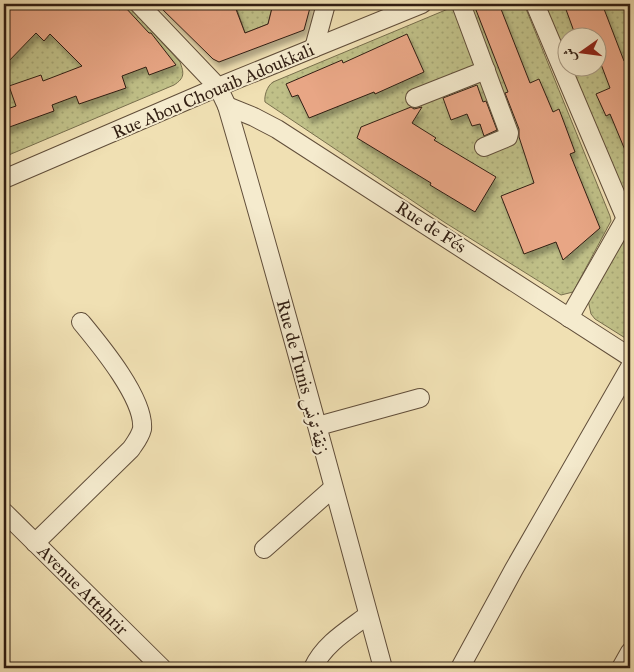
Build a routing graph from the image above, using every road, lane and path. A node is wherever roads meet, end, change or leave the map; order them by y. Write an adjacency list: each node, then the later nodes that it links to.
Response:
1 (139, 4): 8 (street, Rue de Tunis زنقة تونس)
2 (326, 4): 6 (street)
3 (422, 4): 6 (street, Rue Abou Chouaib Adoukkali)
4 (461, 4): 7 (street)
5 (535, 4): 13 (street)
6 (314, 48): 8 (street, Rue Abou Chouaib Adoukkali)
7 (486, 70): 9 (street); 11 (street)
8 (218, 87): 10 (street, Rue de Tunis زنقة تونس); 12 (street, Rue Abou Chouaib Adoukkali)
9 (415, 98)
10 (227, 106): 14 (street, Rue de Fés); 19 (street, Rue de Tunis زنقة تونس)
11 (484, 147)
12 (4, 179)
13 (628, 215): 14 (street)
14 (569, 318): 16 (street, Rue de Fés)
15 (81, 322): 22 (street)
16 (630, 357)
17 (630, 367): 29 (street)
18 (420, 398): 19 (street)
19 (318, 426): 20 (street, Rue de Tunis زنقة تونس)
20 (333, 488): 23 (street); 24 (street, Rue de Tunis زنقة تونس)
21 (7, 521): 22 (street, Avenue Attahrir)
22 (35, 543): 26 (street, Avenue Attahrir)
23 (264, 549)
24 (368, 615): 27 (street); 28 (street, Rue de Tunis زنقة تونس)
25 (630, 652): 30 (street)
26 (162, 668)
27 (313, 668)
28 (382, 668)
29 (460, 668)
30 (621, 668)

